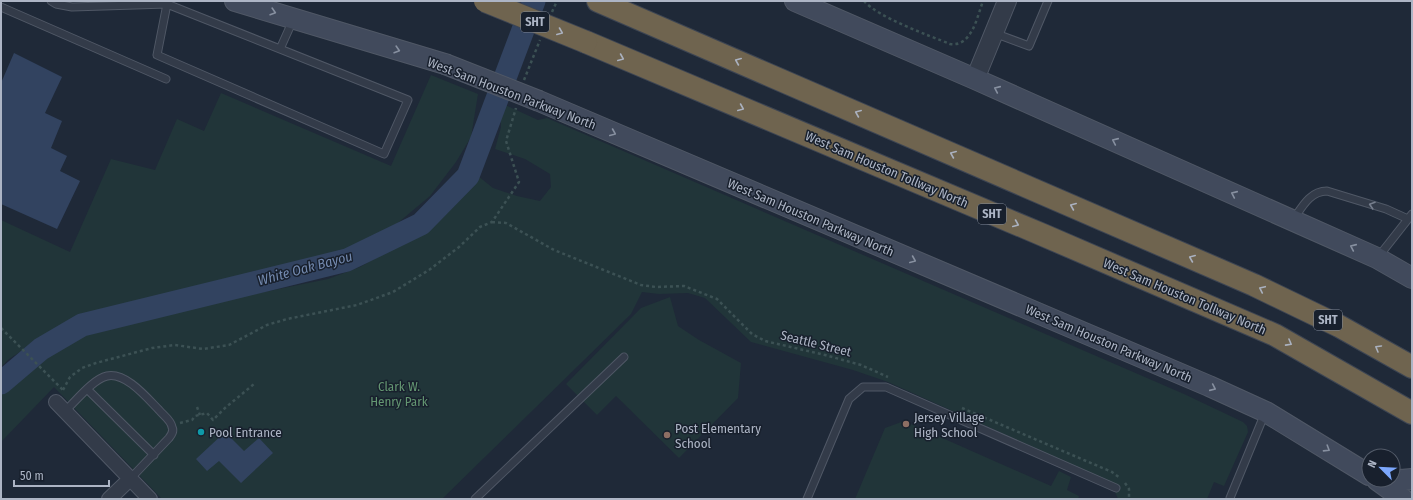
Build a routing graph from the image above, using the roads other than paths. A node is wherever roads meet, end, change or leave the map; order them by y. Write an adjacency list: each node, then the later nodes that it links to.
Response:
1 (51, 1): 8 (lane)
2 (235, 1): 10 (main road, West Sam Houston Parkway North, one-way to 10)
3 (485, 1): 24 (highway, West Sam Houston Tollway North / SHT, one-way to 24, bridge)
4 (598, 1): 20 (highway, SHT, one-way to 4)
5 (795, 1): 14 (main road)
6 (1006, 1): 11 (street)
7 (1048, 1): 11 (lane)
8 (167, 4): 12 (lane); 12 (lane)
9 (1, 7): 13 (lane)
10 (294, 19): 12 (lane); 23 (main road, West Sam Houston Parkway North, one-way to 23, bridge)
11 (994, 33): 14 (street)
12 (280, 49)
13 (166, 79)
14 (975, 79): 16 (main road, one-way to 14)
15 (1410, 216): 16 (lane, one-way to 16); 17 (lane)
16 (1293, 220): 17 (main road, one-way to 16)
17 (1378, 258): 18 (main road)
18 (1412, 278)
19 (624, 357): 35 (lane)
20 (1412, 367)
21 (87, 389): 22 (lane); 25 (lane); 25 (lane)
22 (61, 407): 27 (street)
23 (1266, 412): 26 (main road, West Sam Houston Parkway North, one-way to 26); 37 (lane)
24 (1412, 413)
25 (154, 455): 27 (lane)
26 (1361, 470)
27 (130, 479): 33 (street); 34 (street)
28 (1412, 479): 29 (main road)
29 (1401, 480)
30 (1116, 488): 36 (lane)
31 (1380, 488): 38 (main road)
32 (1387, 488): 39 (main road)
33 (109, 499)
34 (150, 499)
35 (475, 499)
36 (807, 499)
37 (1231, 499)
38 (1386, 499)
39 (1403, 499)

